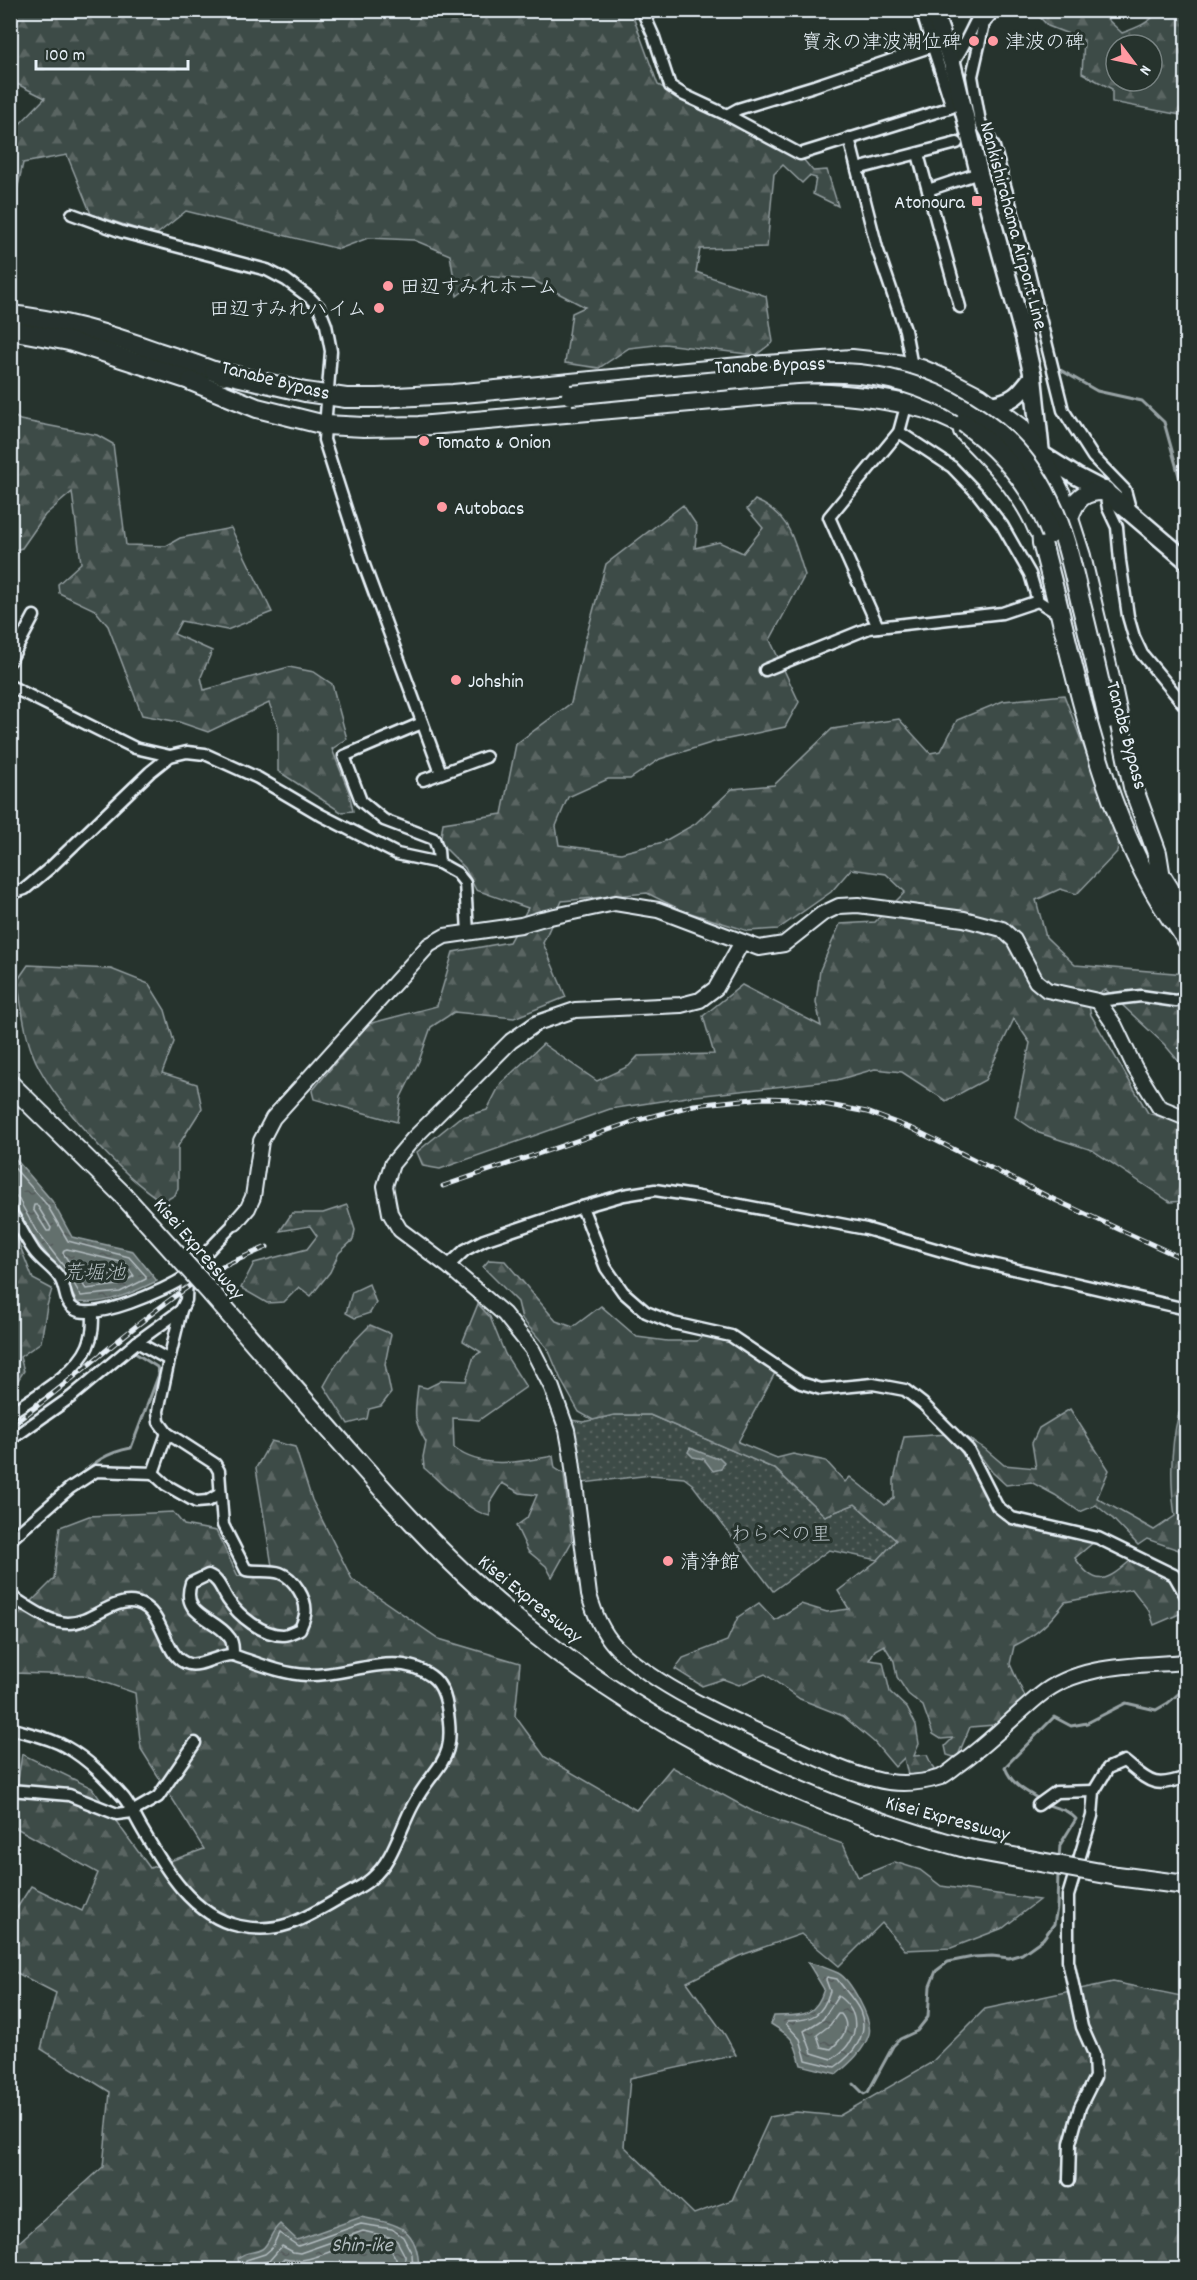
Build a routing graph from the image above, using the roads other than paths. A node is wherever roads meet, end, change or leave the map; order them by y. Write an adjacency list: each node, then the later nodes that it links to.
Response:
1 (642, 10): 8 (street)
2 (921, 10): 6 (street)
3 (933, 10): 7 (main road, Nankishirahama Airport Line)
4 (982, 10): 7 (street)
5 (995, 10): 30 (street)
6 (933, 46): 8 (street); 9 (street)
7 (952, 63): 13 (main road, Nankishirahama Airport Line)
8 (727, 115): 9 (street)
9 (849, 138): 12 (street)
10 (957, 143): 11 (street)
11 (918, 154): 12 (street); 14 (street)
12 (857, 169): 19 (street)
13 (979, 173): 14 (street); 20 (main road, Nankishirahama Airport Line)
14 (928, 190): 16 (street)
15 (72, 214): 23 (street)
16 (960, 307)
17 (10, 315): 23 (highway, Tanabe Bypass)
18 (10, 330): 23 (highway, Tanabe Bypass)
19 (914, 368): 21 (highway); 22 (street); 23 (highway)
20 (1033, 376): 21 (main road); 26 (main road, Nankishirahama Airport Line)
21 (991, 405): 26 (highway)
22 (908, 406): 23 (highway); 24 (highway); 25 (street)
23 (326, 410): 42 (highway, Tanabe Bypass, bridge); 43 (street)
24 (953, 421): 26 (highway); 32 (highway)
25 (899, 432): 34 (street); 37 (street)
26 (1041, 454): 29 (main road); 31 (highway); 32 (highway)
27 (1186, 466): 28 (street)
28 (1186, 473)
29 (1105, 491): 30 (main road); 31 (highway); 41 (street)
30 (1131, 513): 33 (main road)
31 (1068, 518): 49 (highway)
32 (1041, 537): 35 (highway)
33 (1186, 560)
34 (1038, 601): 35 (street); 37 (street)
35 (1060, 615): 51 (highway)
36 (34, 616): 38 (street)
37 (878, 627): 39 (street)
38 (10, 661)
39 (765, 670)
40 (10, 686): 44 (street)
41 (1186, 707)
42 (1104, 721): 49 (highway, Tanabe Bypass); 51 (highway, Tanabe Bypass)
43 (422, 723): 46 (street); 48 (street)
44 (170, 756): 48 (street); 50 (street)
45 (486, 757): 46 (street)
46 (441, 773): 47 (street)
47 (423, 780)
48 (439, 863): 52 (street)
49 (1161, 878): 51 (highway, Tanabe Bypass)
50 (10, 894)
51 (1180, 918): 53 (highway, Tanabe Bypass)
52 (468, 932): 54 (street); 61 (street)
53 (1186, 939)
54 (742, 942): 56 (street); 62 (street)
55 (1186, 998): 56 (street)
56 (1098, 1001): 58 (street)
57 (10, 1084): 86 (highway, Kisei Expressway, bridge)
58 (1186, 1118)
59 (582, 1207): 62 (street); 64 (street); 76 (street)
60 (10, 1211): 66 (street)
61 (235, 1223): 63 (street)
62 (448, 1266): 78 (street)
63 (187, 1276): 65 (street); 66 (street)
64 (1186, 1309)
65 (181, 1310): 67 (street); 68 (street)
66 (93, 1313): 69 (street)
67 (137, 1342): 68 (street); 71 (street)
68 (169, 1360): 70 (street)
69 (10, 1413)
70 (167, 1433): 72 (street); 73 (street)
71 (10, 1440)
72 (153, 1473): 73 (street); 74 (street)
73 (220, 1494): 77 (street)
74 (10, 1540)
75 (10, 1596): 77 (street)
76 (1186, 1596)
77 (233, 1655): 85 (street)
78 (1186, 1662)
79 (10, 1728): 85 (street)
80 (195, 1743): 85 (street)
81 (1186, 1777): 83 (street)
82 (10, 1790): 85 (street)
83 (1094, 1791): 84 (street); 87 (street)
84 (1038, 1805)
85 (132, 1812)
86 (1186, 1885)
87 (1069, 2181)

